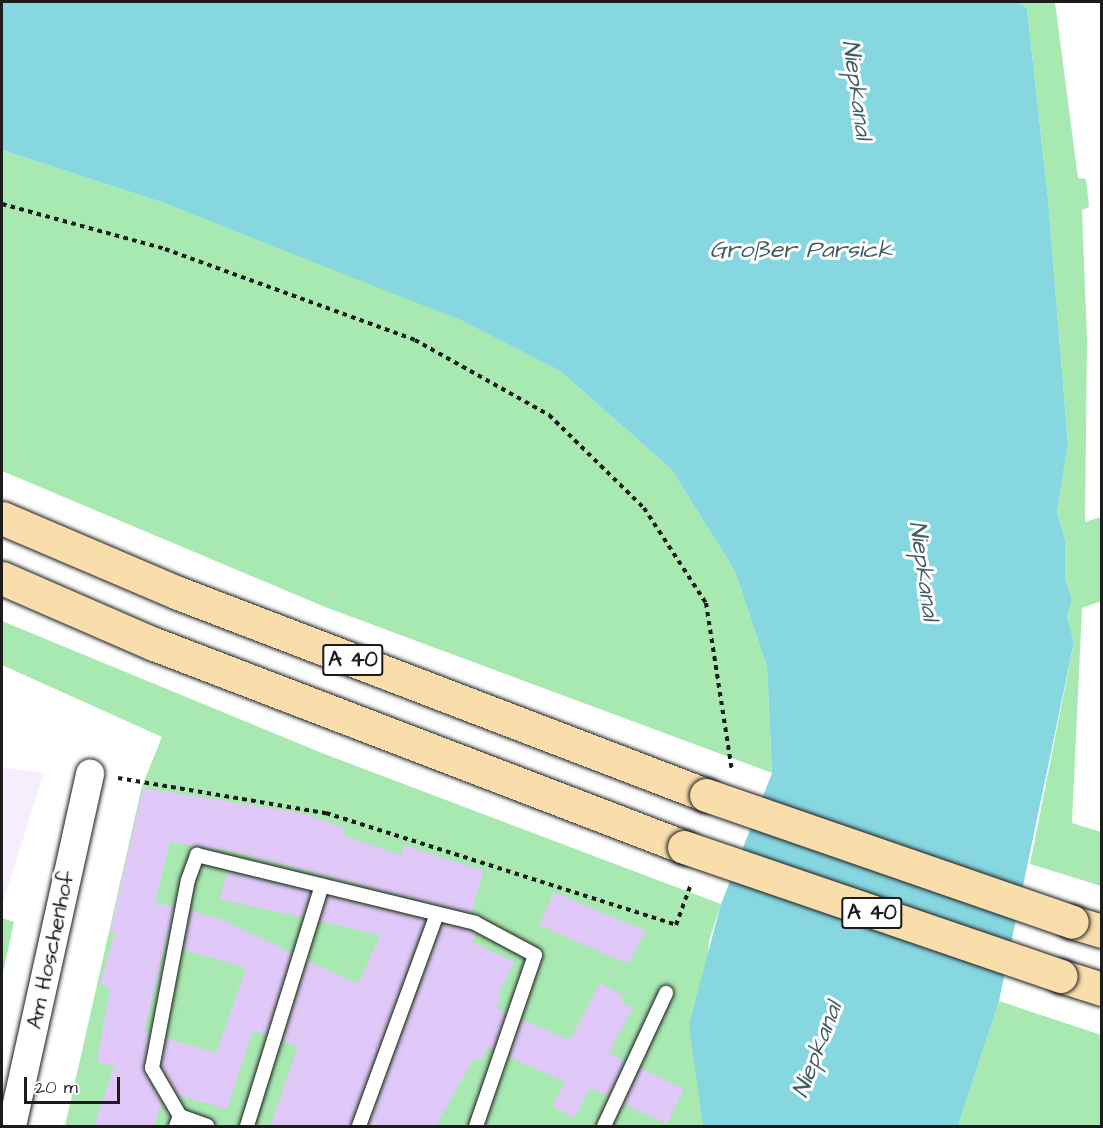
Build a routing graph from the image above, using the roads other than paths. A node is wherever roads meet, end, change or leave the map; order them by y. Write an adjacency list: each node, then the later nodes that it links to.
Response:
1 (2, 518): 6 (highway, A 40, bridge)
2 (2, 578): 7 (highway, A 40, bridge)
3 (90, 774): 10 (street, Am Hoschenhof)
4 (322, 885): 5 (lane); 9 (lane); 12 (lane)
5 (437, 914): 13 (lane); 14 (lane)
6 (1087, 926)
7 (1101, 989)
8 (666, 993): 15 (lane)
9 (178, 1121): 11 (lane)
10 (12, 1126)
11 (207, 1126)
12 (247, 1126)
13 (359, 1126)
14 (476, 1126)
15 (604, 1126)

